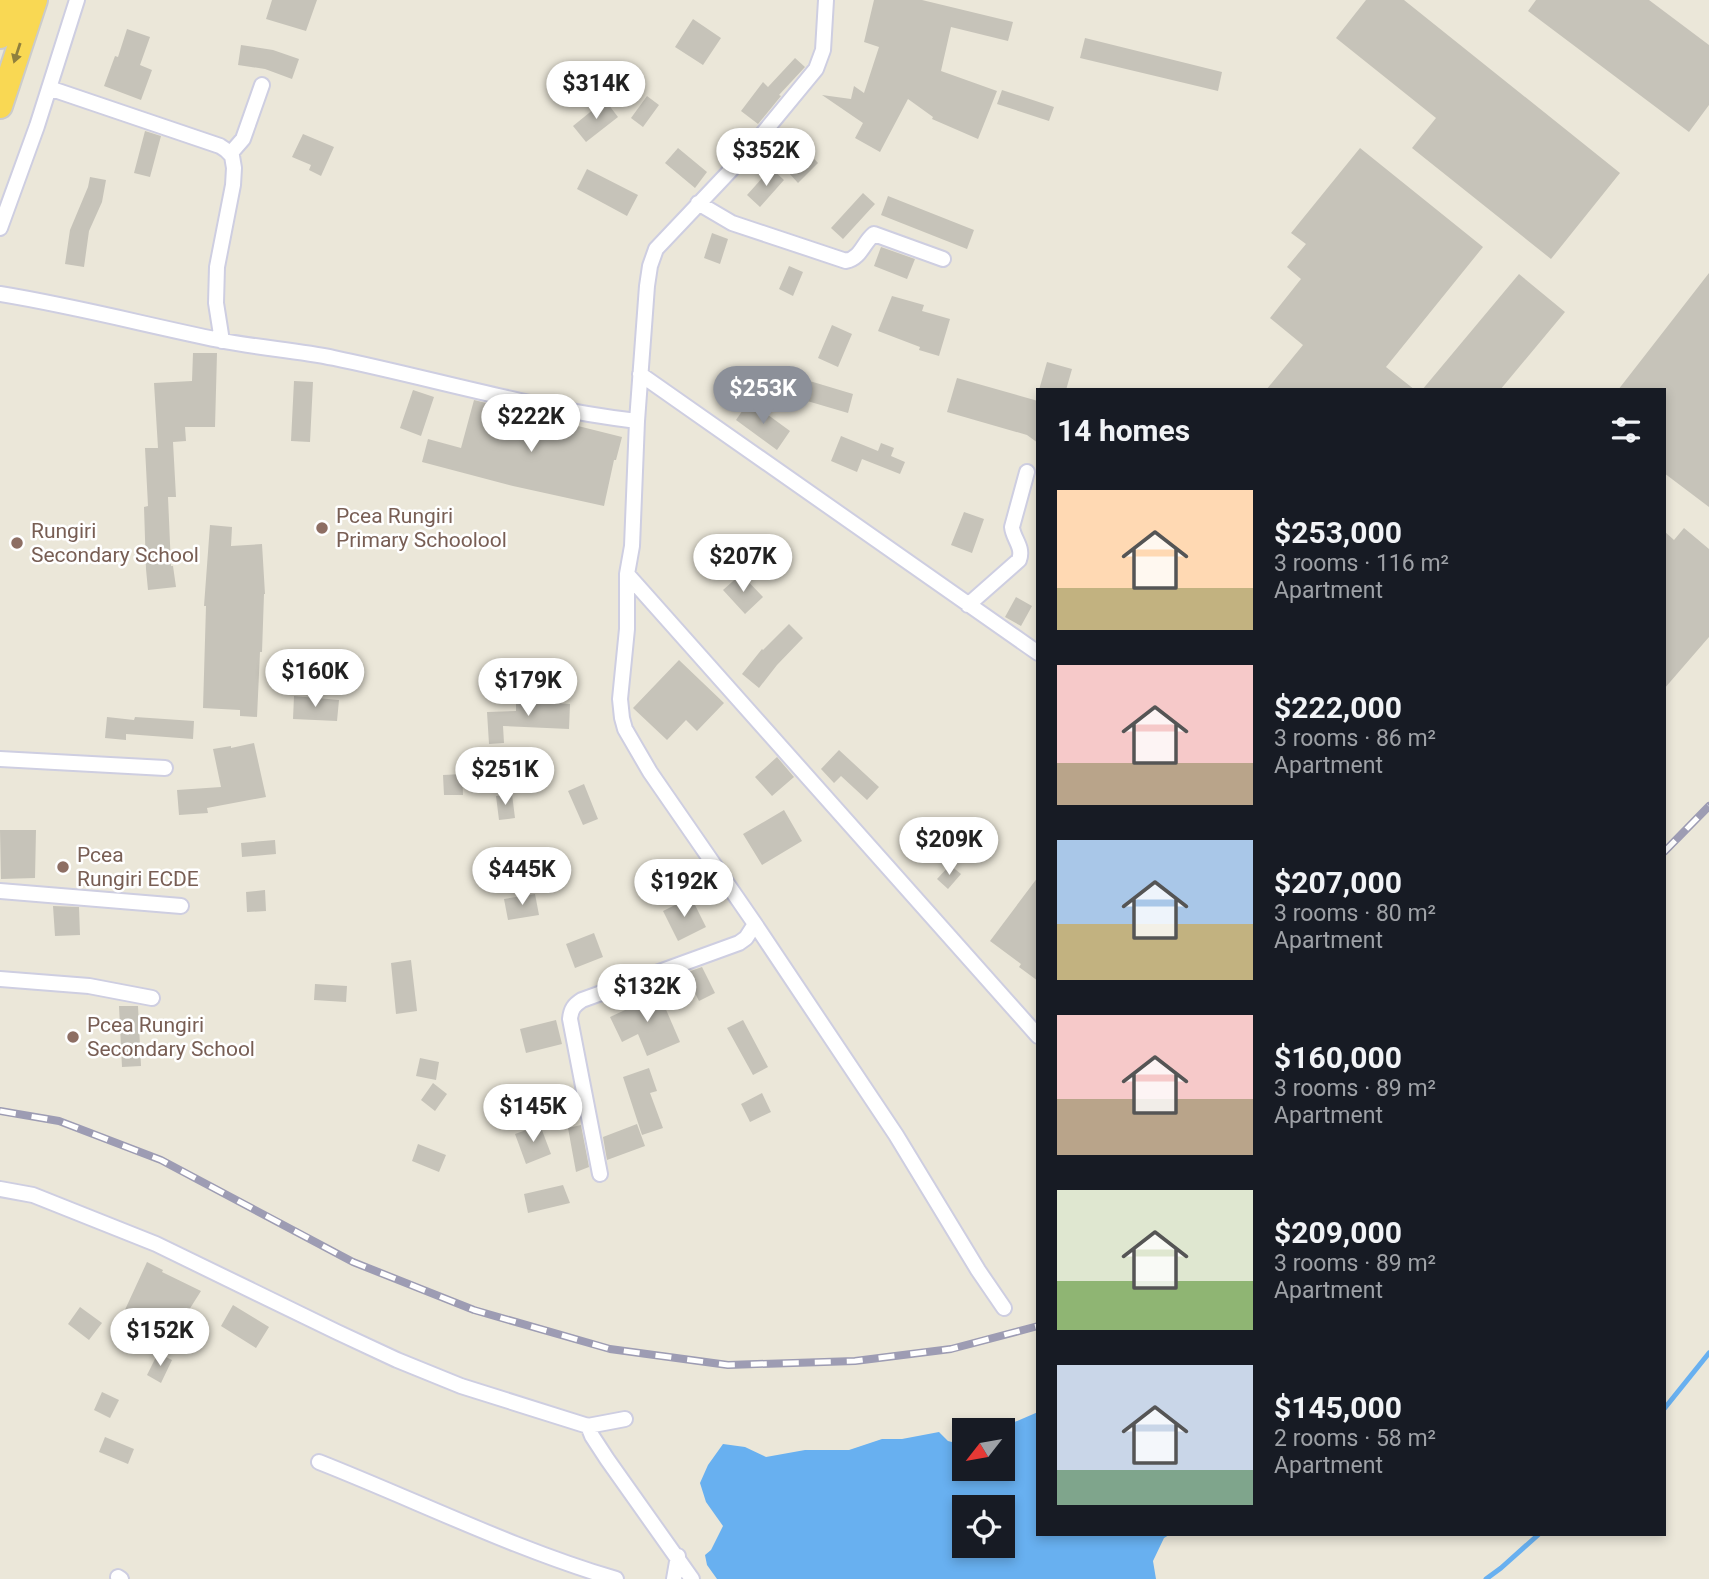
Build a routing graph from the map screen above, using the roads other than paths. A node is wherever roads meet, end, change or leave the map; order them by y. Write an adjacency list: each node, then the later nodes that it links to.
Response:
1 (12, 0): 5 (highway)
2 (35, 0): 8 (highway, one-way to 8)
3 (77, 0): 7 (street)
4 (826, 0): 10 (street)
5 (0, 36)
6 (262, 85): 9 (street)
7 (49, 88): 9 (street); 11 (street)
8 (0, 106)
9 (230, 154): 14 (street)
10 (698, 203): 12 (street); 15 (street)
11 (0, 228)
12 (943, 259)
13 (0, 294): 14 (street)
14 (222, 341): 16 (street)
15 (640, 374): 16 (street); 19 (street)
16 (637, 421): 18 (street)
17 (1027, 472): 19 (street)
18 (627, 574): 25 (street); 28 (street)
19 (968, 605): 20 (street)
20 (1036, 652)
21 (0, 758): 22 (street)
22 (165, 768)
23 (0, 891): 24 (street)
24 (181, 906)
25 (755, 924): 29 (street); 31 (street)
26 (0, 979): 27 (street)
27 (152, 998)
28 (1036, 1034)
29 (600, 1174)
30 (0, 1189): 33 (street)
31 (1004, 1308)
32 (625, 1419): 33 (street)
33 (588, 1426): 35 (street)
34 (319, 1462): 36 (street)
35 (678, 1556): 37 (street); 38 (street)
36 (616, 1579)
37 (674, 1579)
38 (692, 1579)

